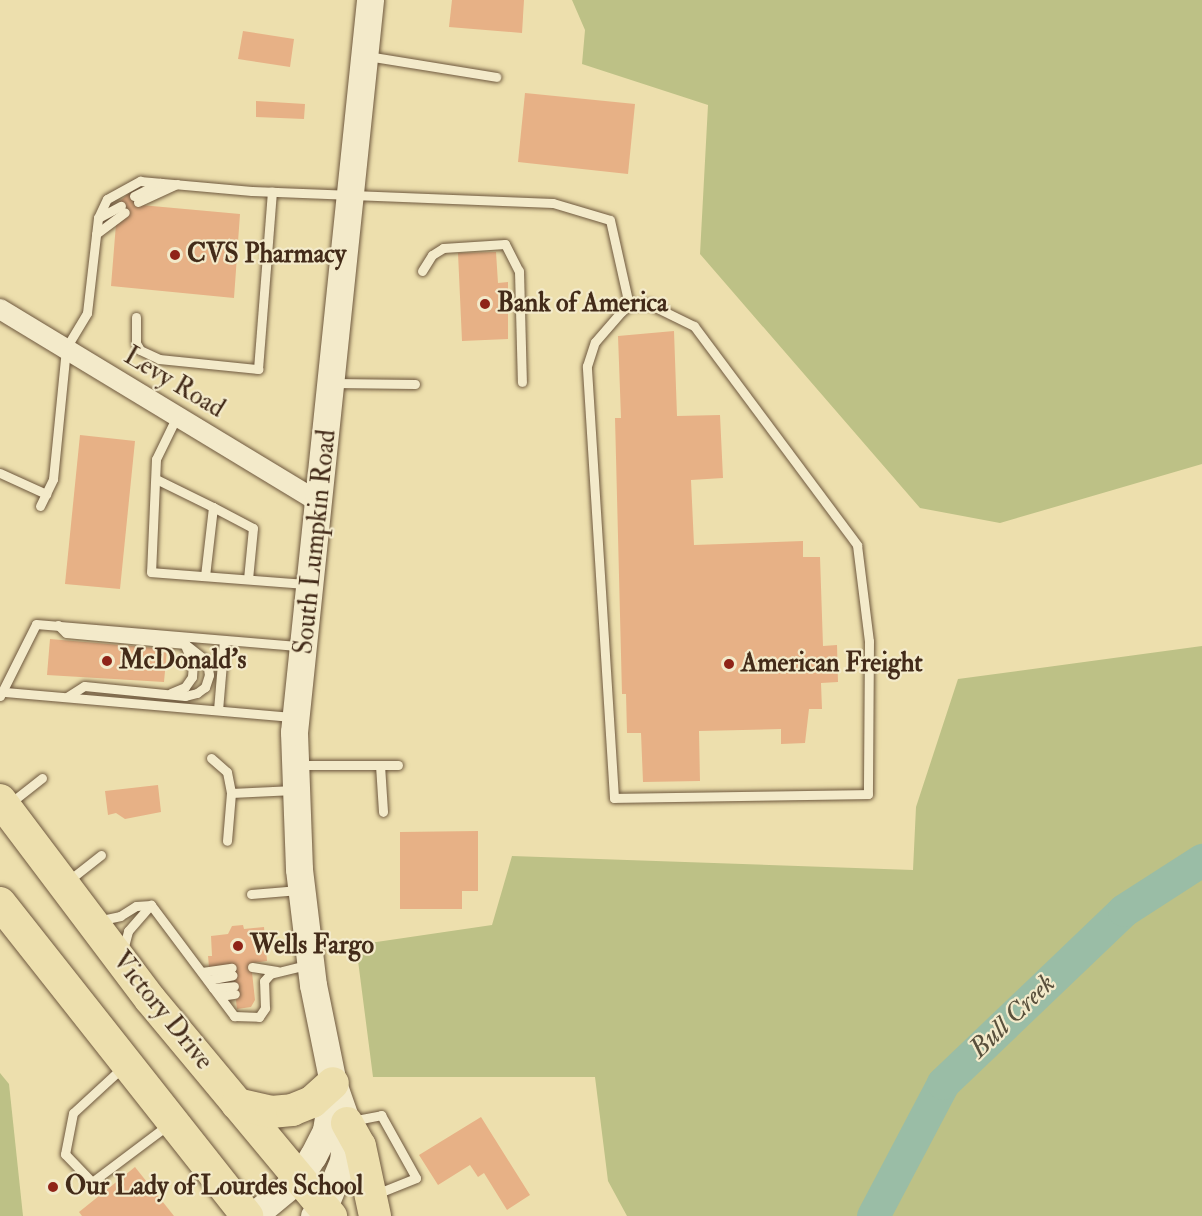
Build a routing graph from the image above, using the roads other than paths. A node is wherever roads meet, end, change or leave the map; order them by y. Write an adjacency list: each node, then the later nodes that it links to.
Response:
1 (370, 0): 2 (main road, South Lumpkin Road)
2 (365, 56): 3 (lane); 7 (main road, South Lumpkin Road)
3 (496, 77)
4 (160, 183): 5 (lane); 5 (lane); 8 (lane)
5 (180, 183): 6 (lane)
6 (272, 192): 7 (lane); 13 (lane)
7 (351, 194): 11 (lane); 16 (main road, South Lumpkin Road)
8 (98, 218): 9 (lane); 9 (lane)
9 (96, 234): 14 (lane)
10 (422, 271): 15 (lane)
11 (629, 306): 11 (lane)
12 (0, 309): 14 (street, Levy Road)
13 (136, 317)
14 (66, 348): 18 (street, Levy Road); 21 (lane)
15 (522, 382)
16 (332, 383): 17 (lane); 22 (main road, South Lumpkin Road)
17 (415, 384)
18 (177, 416): 20 (lane); 22 (street, Levy Road)
19 (0, 473): 21 (lane)
20 (156, 479): 24 (lane); 25 (lane)
21 (46, 494): 23 (lane)
22 (320, 503): 27 (main road, South Lumpkin Road)
23 (39, 506)
24 (213, 507): 25 (lane); 26 (lane)
25 (205, 576): 26 (lane)
26 (248, 579): 27 (lane)
27 (312, 584): 31 (main road, South Lumpkin Road)
28 (58, 625): 29 (lane); 30 (lane); 32 (lane)
29 (224, 640): 31 (lane); 35 (lane)
30 (185, 644): 33 (lane); 33 (lane)
31 (305, 647): 36 (main road, South Lumpkin Road)
32 (2, 694): 34 (lane)
33 (169, 694): 34 (lane)
34 (67, 698): 35 (lane)
35 (218, 710): 36 (lane)
36 (297, 717): 41 (main road, South Lumpkin Road)
37 (211, 758): 42 (lane)
38 (380, 765): 39 (lane); 41 (lane); 44 (lane)
39 (398, 765)
40 (42, 778): 43 (lane)
41 (296, 778): 42 (lane); 48 (main road, South Lumpkin Road)
42 (231, 793): 45 (lane)
43 (3, 803): 47 (highway, Victory Drive)
44 (382, 812)
45 (227, 841)
46 (101, 855): 47 (lane)
47 (63, 884): 52 (highway, Victory Drive)
48 (302, 890): 49 (lane); 54 (main road, South Lumpkin Road)
49 (250, 894)
50 (0, 903): 58 (highway)
51 (151, 904): 52 (lane); 53 (lane); 55 (lane)
52 (91, 921): 53 (highway, Victory Drive)
53 (120, 960): 60 (highway, Victory Drive)
54 (310, 965): 57 (lane); 59 (main road, South Lumpkin Road)
55 (208, 980): 56 (lane); 56 (lane); 57 (lane)
56 (234, 981): 57 (lane)
57 (220, 996)
58 (126, 1064): 61 (highway); 61 (lane)
59 (333, 1083): 60 (highway); 62 (main road, South Lumpkin Road); 63 (main road, South Lumpkin Road)
60 (237, 1104): 63 (highway, Victory Drive)
61 (172, 1122): 66 (highway)
62 (347, 1123): 64 (highway); 64 (lane); 65 (main road, South Lumpkin Road)
63 (299, 1178): 65 (highway, Victory Drive); 67 (main road, South Lumpkin Road)
64 (372, 1207)
65 (323, 1213)
66 (247, 1216)
67 (253, 1216)

